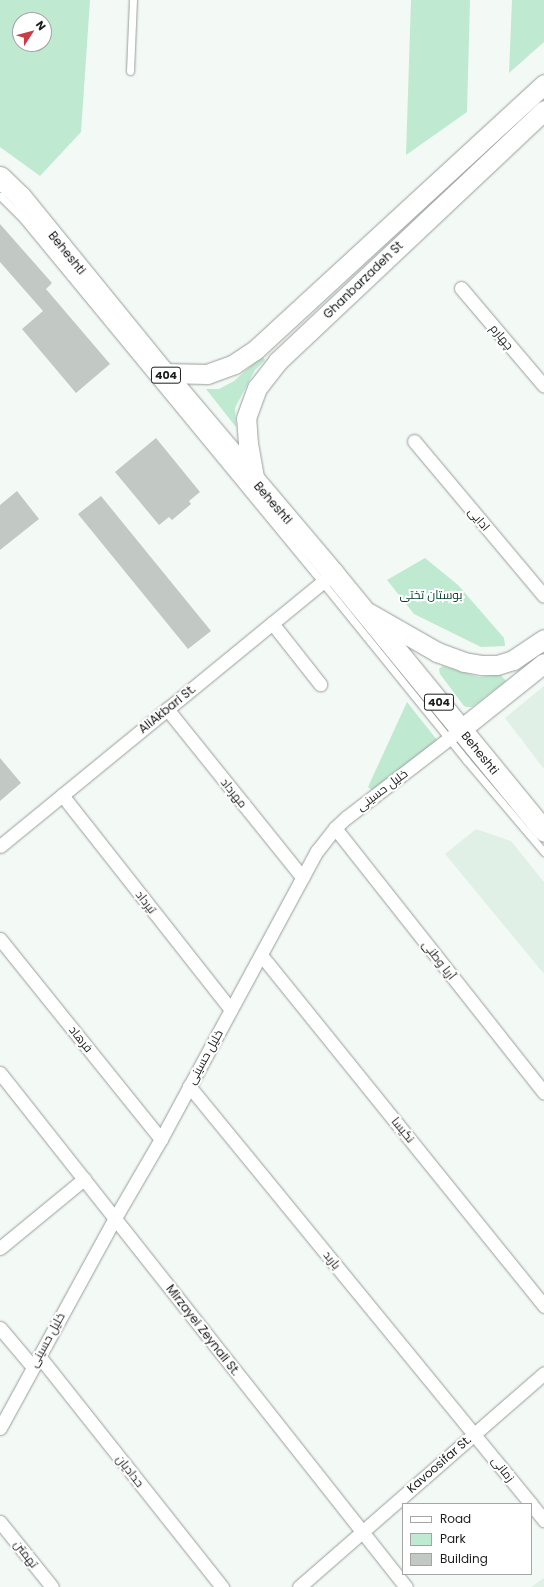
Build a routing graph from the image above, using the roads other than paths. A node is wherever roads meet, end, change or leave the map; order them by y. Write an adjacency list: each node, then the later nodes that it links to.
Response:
1 (133, 0): 2 (lane)
2 (130, 71)
3 (544, 84): 8 (main road, Ghanbarzadeh St)
4 (544, 110): 11 (main road, Ghanbarzadeh St)
5 (0, 177): 8 (main road, Beheshti / 404)
6 (0, 196): 12 (lane)
7 (461, 288): 9 (street, چهارم)
8 (164, 373): 11 (main road, Beheshti / 404)
9 (544, 386)
10 (414, 441): 13 (street, ادایی)
11 (256, 483): 12 (main road, Beheshti / 404)
12 (328, 577): 14 (main road, Beheshti / 404); 15 (street, AliAkbari St.); 20 (lane)
13 (544, 596)
14 (363, 610): 16 (main road); 20 (main road, Beheshti / 404)
15 (272, 623): 18 (street); 19 (street, AliAkbari St.)
16 (544, 639)
17 (544, 663): 20 (main road)
18 (320, 684)
19 (167, 710): 21 (street, AliAkbari St.); 26 (street, مهرداد)
20 (455, 734): 22 (street, خلیل حسینی); 23 (main road, Beheshti / 404); 25 (lane)
21 (62, 795): 24 (street, AliAkbari St.); 29 (street, تیرداد)
22 (335, 828): 26 (street, خلیل حسینی); 32 (street, آریا وطنی)
23 (544, 831)
24 (0, 846)
25 (544, 852)
26 (302, 877): 28 (street, خلیل حسینی)
27 (0, 939): 33 (street, فرهاد)
28 (262, 955): 29 (street, خلیل حسینی); 37 (street, نکیسا)
29 (231, 1010): 31 (street, خلیل حسینی)
30 (0, 1073): 34 (street, Mirzayei Zeynali St.)
31 (189, 1086): 33 (street, خلیل حسینی); 42 (street, باربد)
32 (544, 1093)
33 (162, 1139): 35 (street, خلیل حسینی)
34 (84, 1179): 35 (street, Mirzayei Zeynali St.); 36 (street)
35 (115, 1218): 39 (street, خلیل حسینی); 47 (street, Mirzayei Zeynali St.)
36 (0, 1248)
37 (544, 1306)
38 (0, 1328): 39 (street, حدادیان)
39 (36, 1361): 41 (street, خلیل حسینی); 49 (street, حدادیان)
40 (544, 1373): 42 (street, Kavoosifar St.)
41 (0, 1428)
42 (475, 1433): 43 (street, زمانی); 47 (street, Kavoosifar St.)
43 (530, 1503)
44 (532, 1505): 45 (street, زمانی)
45 (544, 1520)
46 (0, 1522): 48 (street, تهمتن)
47 (362, 1531): 50 (street, Kavoosifar St.); 51 (street, Mirzayei Zeynali St.)
48 (52, 1587)
49 (222, 1587)
50 (299, 1587)
51 (406, 1587)

